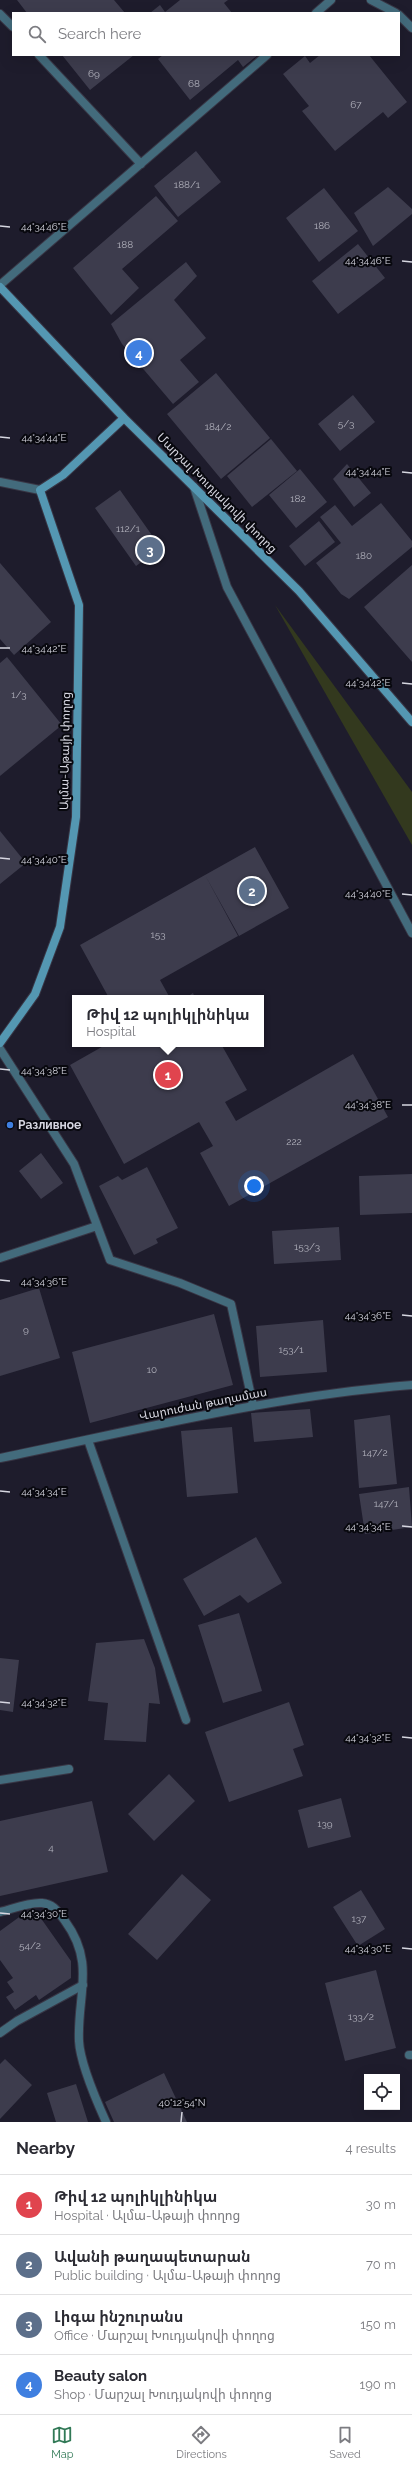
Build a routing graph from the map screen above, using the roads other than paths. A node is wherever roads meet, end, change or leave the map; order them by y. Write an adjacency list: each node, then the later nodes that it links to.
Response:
1 (331, 0): 3 (street)
2 (371, 0): 4 (street)
3 (317, 12)
4 (394, 12)
5 (0, 14): 7 (street)
6 (400, 16): 8 (street)
7 (12, 25)
8 (412, 28)
9 (40, 56): 11 (street)
10 (266, 56): 11 (street)
11 (141, 164): 12 (street)
12 (0, 286): 13 (street, Մարշալ Խուդյակովի փողոց)
13 (124, 418): 15 (street, Մարշալ Խուդյակովի փողոց); 16 (street)
14 (0, 482): 16 (street)
15 (194, 487): 17 (street, Մարշալ Խուդյակովի փողոց); 18 (street)
16 (40, 490): 19 (street, Ալմա-Աթայի փողոց)
17 (412, 722)
18 (412, 933)
19 (0, 1043)
20 (0, 1049): 21 (street)
21 (97, 1226): 22 (street); 24 (street)
22 (0, 1258)
23 (412, 1385): 24 (street, Վարուժան թաղամաս)
24 (253, 1405): 25 (street, Վարուժան թաղամաս)
25 (88, 1440): 26 (street, Վարուժան թաղամաս); 27 (street)
26 (0, 1458)
27 (186, 1720)
28 (68, 1769): 29 (street)
29 (0, 1780)
30 (0, 1912): 31 (street)
31 (83, 1985): 32 (street); 33 (street)
32 (0, 2033)
33 (106, 2122)

